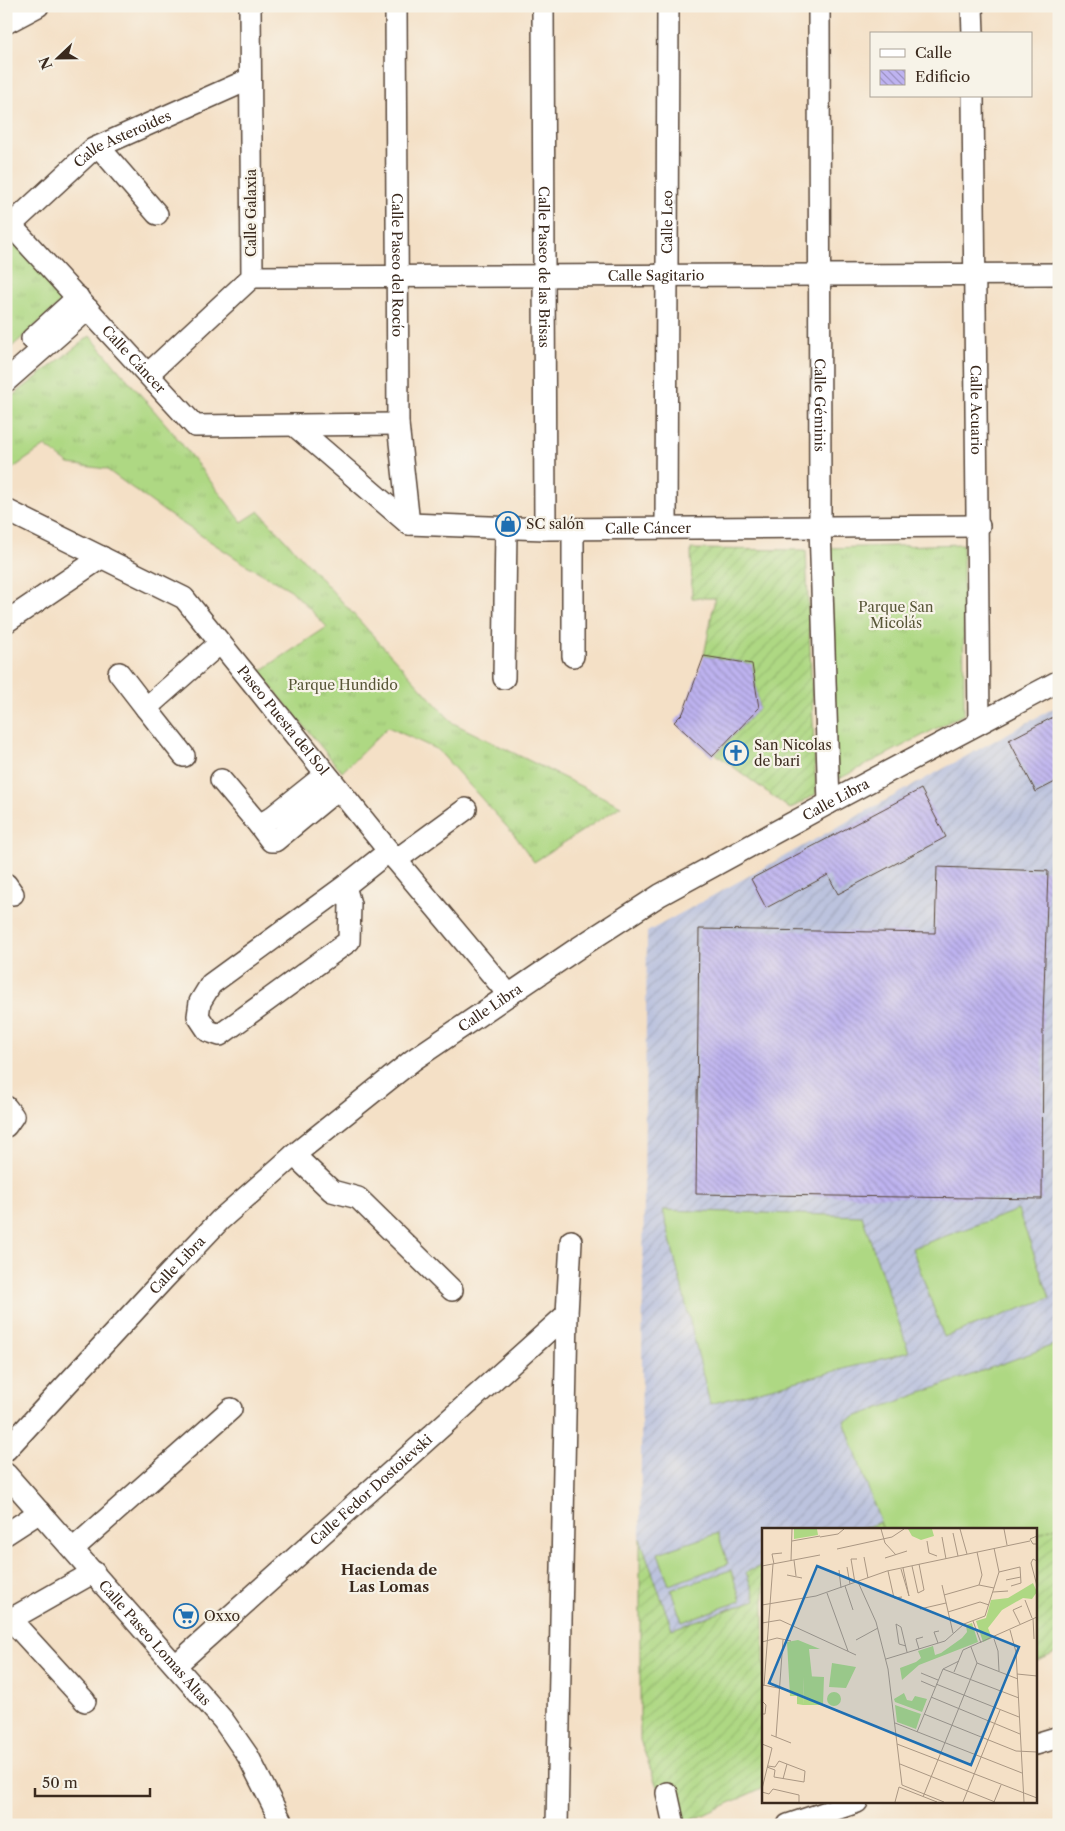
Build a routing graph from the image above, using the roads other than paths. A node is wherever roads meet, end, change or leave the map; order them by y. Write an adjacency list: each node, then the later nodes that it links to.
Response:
1 (38, 6): 8 (street)
2 (250, 6): 10 (street, Calle Galaxia)
3 (396, 6): 18 (street, Calle Paseo del Rocío)
4 (543, 6): 19 (street, Calle Paseo de las Brisas)
5 (668, 6): 20 (street, Calle Leo)
6 (819, 6): 17 (street, Calle Géminis)
7 (972, 6): 9 (street)
8 (6, 23)
9 (973, 32)
10 (250, 80): 12 (street, Calle Asteroides); 21 (street, Calle Galaxia)
11 (973, 98): 15 (street, Calle Acuario)
12 (99, 147): 13 (street); 14 (street, Calle Asteroides)
13 (157, 214)
14 (9, 222): 22 (street, Calle Cáncer)
15 (976, 274): 16 (street, Calle Sagitario); 17 (street, Calle Sagitario); 30 (street, Calle Acuario)
16 (1059, 274)
17 (820, 275): 20 (street, Calle Sagitario); 31 (street, Calle Géminis)
18 (398, 276): 19 (street, Calle Sagitario); 21 (street, Calle Sagitario); 26 (street, Calle Paseo del Rocío)
19 (544, 276): 20 (street, Calle Sagitario); 34 (street, Calle Paseo de las Brisas)
20 (667, 276): 33 (street, Calle Leo)
21 (252, 277): 24 (street, Calle Galaxia)
22 (83, 303): 23 (street); 24 (street, Calle Cáncer); 25 (street)
23 (6, 362)
24 (148, 374): 27 (street, Calle Cáncer)
25 (6, 380)
26 (398, 424): 27 (street, Calle Cáncer); 29 (street, Calle Paseo del Rocío)
27 (294, 425): 29 (street)
28 (6, 510): 36 (street, Paseo Puesta del Sol)
29 (409, 524): 32 (street, Calle Cáncer)
30 (979, 526): 31 (street, Calle Cáncer); 44 (street, Calle Acuario)
31 (820, 527): 33 (street, Calle Cáncer); 48 (street, Calle Géminis)
32 (506, 528): 34 (street, Calle Cáncer); 41 (street)
33 (666, 528): 35 (street, Calle Cáncer)
34 (545, 529): 35 (street, Calle Cáncer)
35 (573, 529): 39 (street)
36 (102, 557): 37 (street); 38 (street, Paseo Puesta del Sol)
37 (6, 622)
38 (220, 643): 43 (street); 47 (street, Paseo Puesta del Sol)
39 (573, 656)
40 (119, 673): 43 (street)
41 (504, 678)
42 (1059, 681): 44 (street, Calle Libra)
43 (146, 708): 45 (street)
44 (979, 723): 48 (street, Calle Libra)
45 (184, 756)
46 (221, 780): 47 (street)
47 (332, 781): 50 (street, Paseo Puesta del Sol)
48 (829, 803): 52 (street, Calle Libra)
49 (466, 809): 50 (street)
50 (392, 856): 51 (street); 52 (street, Paseo Puesta del Sol)
51 (345, 886): 51 (street)
52 (509, 996): 55 (street, Calle Libra)
53 (6, 1107): 54 (street)
54 (6, 1126)
55 (294, 1155): 57 (street); 60 (street, Calle Libra)
56 (571, 1241): 58 (street)
57 (452, 1290)
58 (566, 1314): 67 (street, Calle Fedor Dostoievski); 74 (street)
59 (231, 1409): 64 (street)
60 (6, 1450)
61 (8, 1478): 62 (street, Calle Paseo Lomas Altas)
62 (40, 1512): 63 (street); 64 (street, Calle Paseo Lomas Altas)
63 (6, 1534)
64 (73, 1549): 65 (street, Calle Paseo Lomas Altas)
65 (94, 1572): 66 (street); 67 (street, Calle Paseo Lomas Altas)
66 (9, 1621): 68 (street)
67 (176, 1665): 73 (street, Calle Paseo Lomas Altas)
68 (85, 1701)
69 (1059, 1737): 70 (street)
70 (1038, 1743)
71 (667, 1793): 75 (street)
72 (851, 1804): 76 (street)
73 (283, 1825)
74 (557, 1825)
75 (674, 1825)
76 (788, 1825)

